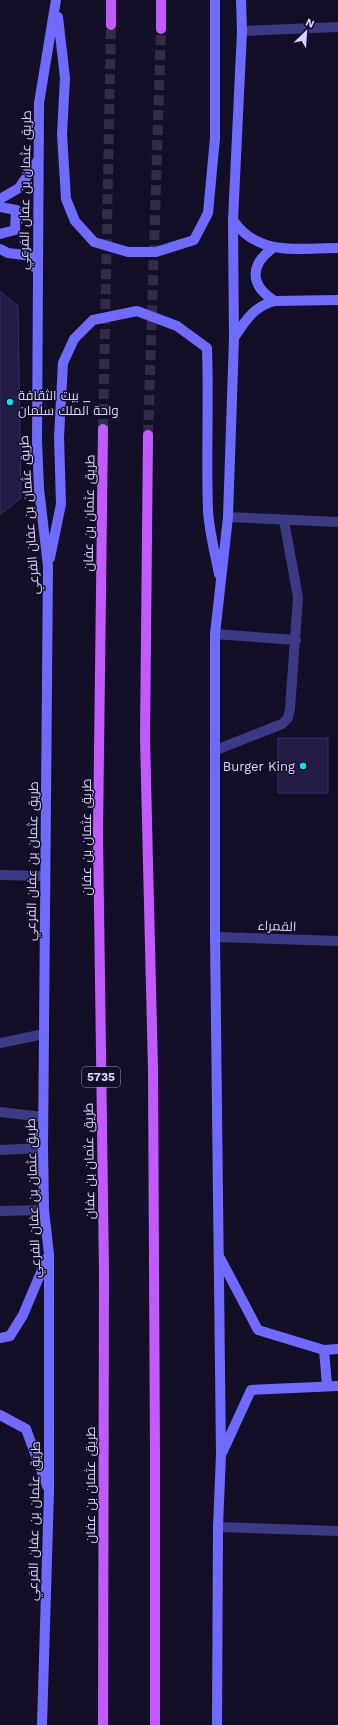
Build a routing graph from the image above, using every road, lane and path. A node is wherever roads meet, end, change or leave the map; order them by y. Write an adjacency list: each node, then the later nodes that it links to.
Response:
1 (111, 0): 6 (main road)
2 (161, 0): 8 (main road)
3 (215, 0): 5 (street)
4 (241, 0): 9 (street)
5 (56, 2): 10 (street, طريق عثمان بن عفان الفرعي)
6 (111, 25)
7 (338, 27): 9 (street)
8 (161, 29)
9 (242, 31): 13 (street)
10 (38, 160): 11 (street); 18 (street, طريق عثمان بن عفان الفرعي)
11 (0, 199)
12 (0, 207): 14 (street)
13 (234, 220): 15 (street); 21 (street)
14 (0, 234)
15 (273, 248): 16 (street); 20 (street)
16 (338, 248)
17 (0, 249): 18 (street)
18 (36, 290): 27 (street, طريق عثمان بن عفان الفرعي)
19 (338, 300): 20 (street)
20 (275, 301): 21 (street)
21 (234, 338): 24 (street)
22 (102, 429): 57 (main road, طريق عثمان بن عفان / 5735)
23 (148, 435): 58 (main road)
24 (228, 517): 25 (street); 28 (street)
25 (284, 521): 26 (street); 30 (street)
26 (338, 522)
27 (48, 566): 28 (street); 33 (street, طريق عثمان بن عفان الفرعي)
28 (220, 586): 29 (street)
29 (215, 634): 30 (street); 31 (street)
30 (296, 640): 31 (street)
31 (216, 750): 34 (street)
32 (0, 876): 33 (street)
33 (45, 876): 36 (street, طريق عثمان بن عفان الفرعي)
34 (215, 937): 35 (street, القمراء); 45 (street)
35 (338, 941)
36 (44, 1034): 37 (street); 39 (street, طريق عثمان بن عفان الفرعي)
37 (0, 1042)
38 (0, 1112): 39 (street)
39 (43, 1117): 40 (street, طريق عثمان بن عفان الفرعي)
40 (43, 1148): 41 (street); 42 (street, طريق عثمان بن عفان الفرعي)
41 (0, 1150)
42 (44, 1210): 43 (street); 44 (street, طريق عثمان بن عفان الفرعي)
43 (0, 1211)
44 (49, 1254): 46 (street); 53 (street, طريق عثمان بن عفان الفرعي)
45 (218, 1255): 48 (street); 52 (street)
46 (0, 1338)
47 (338, 1349): 48 (street)
48 (324, 1350): 49 (street)
49 (327, 1385): 50 (street); 52 (street)
50 (338, 1386)
51 (0, 1415): 53 (street)
52 (221, 1455): 54 (street)
53 (49, 1492): 56 (street, طريق عثمان بن عفان الفرعي)
54 (218, 1527): 55 (street); 59 (street)
55 (338, 1531)
56 (42, 1725)
57 (103, 1725)
58 (154, 1725)
59 (217, 1725)

